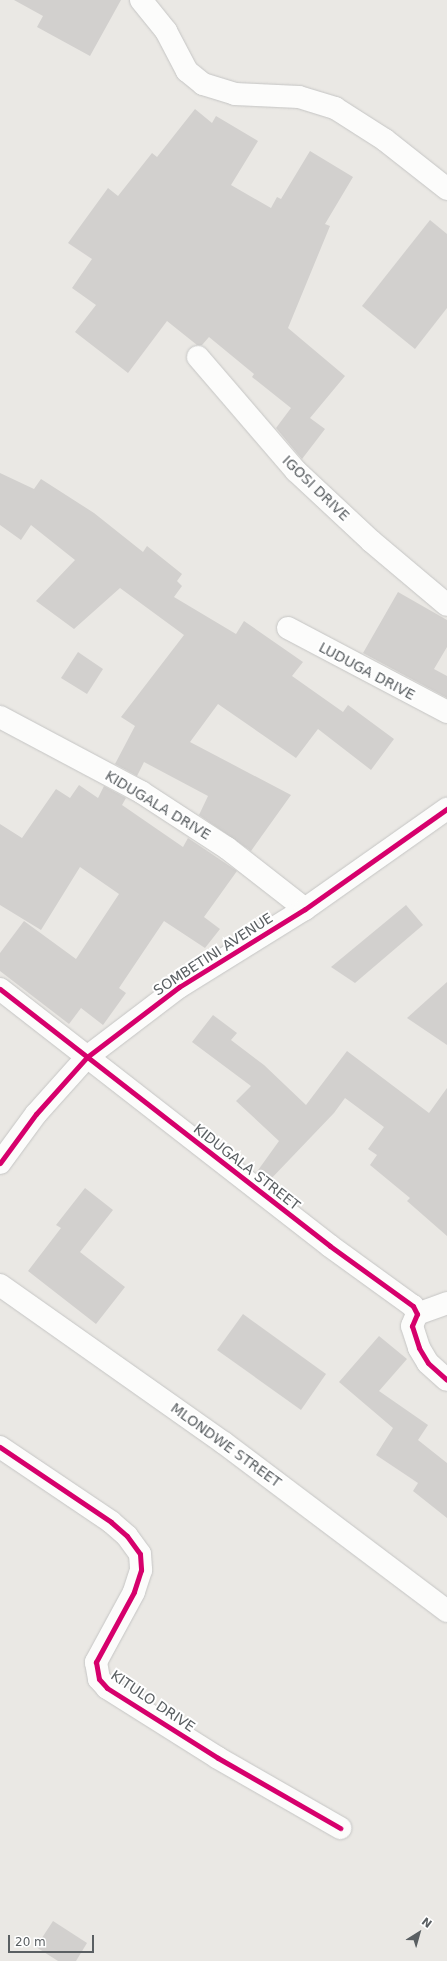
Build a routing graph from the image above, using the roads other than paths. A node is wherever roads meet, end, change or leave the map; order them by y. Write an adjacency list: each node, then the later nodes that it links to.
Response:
1 (141, 0): 2 (street)
2 (447, 189)
3 (198, 357): 4 (street, IGOSI DRIVE)
4 (447, 605)
5 (288, 628): 6 (street, LUDUGA DRIVE)
6 (447, 712)
7 (0, 717): 9 (street, KIDUGALA DRIVE)
8 (447, 809): 9 (street, SOMBETINI AVENUE)
9 (305, 909): 11 (street, SOMBETINI AVENUE)
10 (0, 988): 11 (street, KIDUGALA STREET)
11 (87, 1056): 12 (street, SOMBETINI AVENUE); 15 (street, KIDUGALA STREET)
12 (0, 1163)
13 (0, 1286): 18 (street, MLONDWE STREET)
14 (447, 1303): 15 (street)
15 (417, 1314): 16 (street)
16 (447, 1380)
17 (0, 1447): 19 (street, KITULO DRIVE)
18 (447, 1612)
19 (340, 1828)

